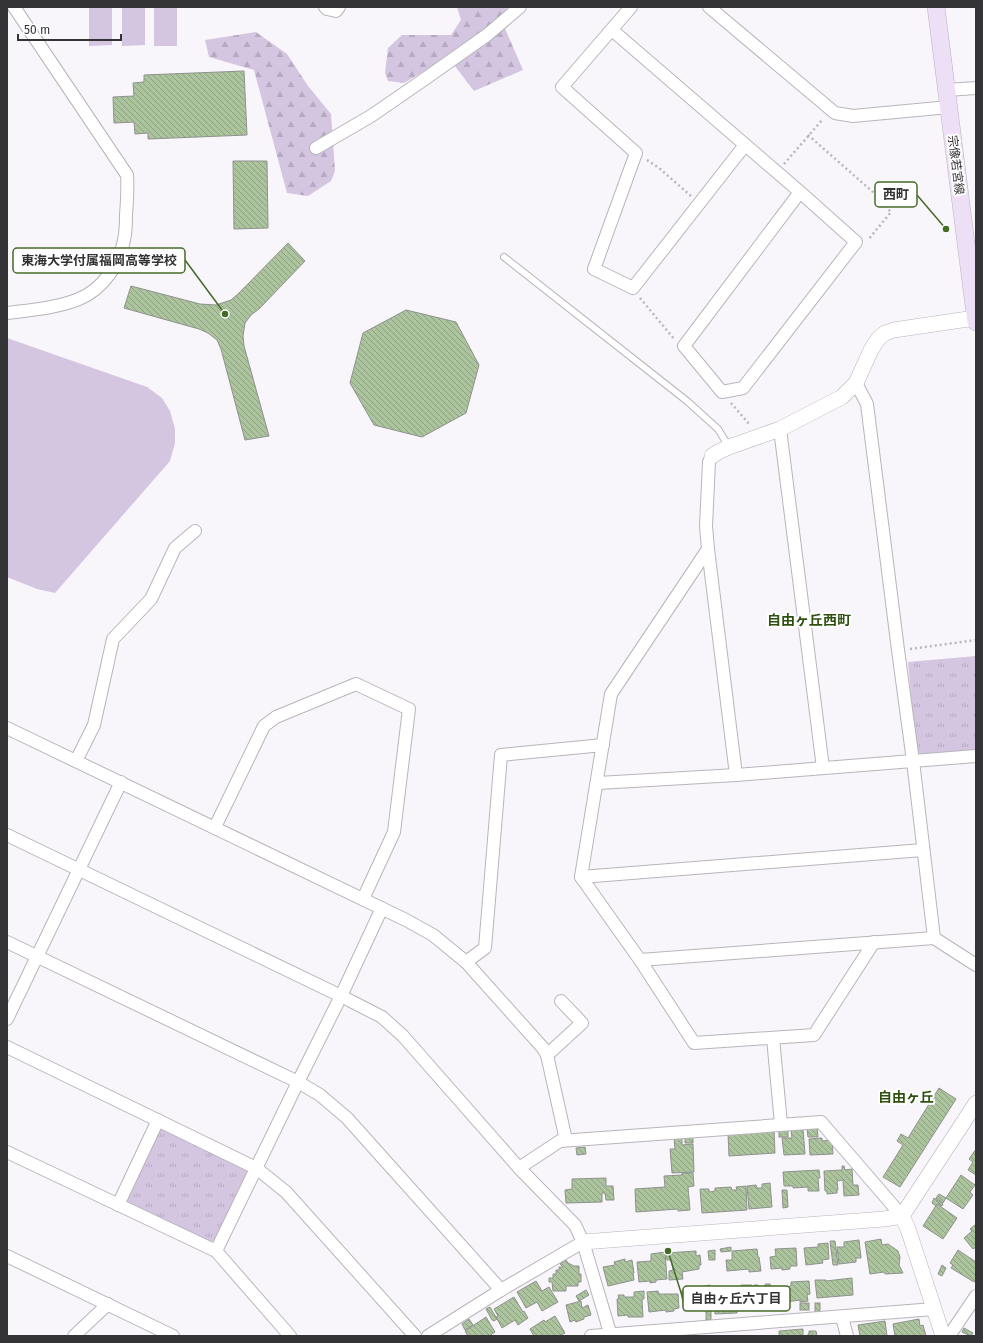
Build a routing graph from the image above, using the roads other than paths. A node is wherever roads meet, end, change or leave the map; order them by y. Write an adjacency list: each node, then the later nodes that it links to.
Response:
1 (14, 7): 17 (street)
2 (325, 7): 3 (street)
3 (339, 7)
4 (520, 7): 13 (street)
5 (631, 7): 8 (street)
6 (709, 7): 11 (street)
7 (936, 7): 10 (main road, 宗像若宮線)
8 (612, 30): 12 (street); 12 (street)
9 (976, 88): 10 (street)
10 (947, 90): 11 (main road, 宗像若宮線)
11 (949, 107): 16 (main road, 宗像若宮線)
12 (745, 144): 14 (street)
13 (316, 148)
14 (800, 192): 14 (street)
15 (504, 257): 20 (lane)
16 (975, 310): 18 (street)
17 (7, 313)
18 (856, 383): 19 (street); 28 (street)
19 (780, 429): 20 (street); 29 (street)
20 (729, 447): 21 (street)
21 (712, 456): 23 (street)
22 (195, 531): 27 (street)
23 (708, 549): 25 (street); 30 (street)
24 (7, 728): 27 (street)
25 (603, 746): 32 (street); 45 (street)
26 (976, 756): 28 (street)
27 (76, 761): 31 (street)
28 (913, 761): 29 (street); 35 (street)
29 (823, 768): 30 (street)
30 (736, 775): 32 (street)
31 (121, 782): 33 (street); 36 (street)
32 (598, 783): 37 (street)
33 (215, 827): 38 (street); 38 (street)
34 (7, 835): 36 (street)
35 (922, 850): 37 (street); 40 (street)
36 (80, 870): 43 (street); 47 (street)
37 (581, 877): 44 (street)
38 (363, 899): 39 (street)
39 (382, 908): 45 (street); 47 (street)
40 (934, 938): 42 (street); 46 (street)
41 (7, 942): 43 (street)
42 (874, 942): 44 (street); 50 (street)
43 (38, 956): 49 (street); 53 (street)
44 (640, 960): 50 (street)
45 (466, 962): 52 (street)
46 (976, 966)
47 (341, 996): 53 (street); 60 (street)
48 (561, 1001): 52 (street)
49 (7, 1019)
50 (773, 1038): 56 (street)
51 (7, 1047): 55 (street)
52 (547, 1055): 57 (street)
53 (298, 1082): 59 (street); 66 (street)
54 (976, 1103): 62 (street)
55 (158, 1120): 59 (street); 61 (street)
56 (781, 1124): 57 (street); 62 (street)
57 (566, 1140): 60 (street)
58 (7, 1152): 61 (street)
59 (256, 1168): 64 (street); 76 (street)
60 (519, 1168): 63 (street)
61 (118, 1205): 64 (street)
62 (902, 1216): 63 (street); 69 (street)
63 (583, 1242): 66 (street); 73 (street)
64 (216, 1251): 72 (street)
65 (7, 1256): 68 (street)
66 (501, 1290): 77 (street)
67 (976, 1296): 81 (street)
68 (108, 1304): 74 (street); 75 (street)
69 (934, 1309): 70 (street); 80 (street)
70 (842, 1317): 71 (street); 79 (street)
71 (704, 1332): 73 (street)
72 (286, 1334)
73 (611, 1335): 78 (street)
74 (74, 1336)
75 (173, 1336)
76 (415, 1336)
77 (428, 1336)
78 (592, 1336)
79 (847, 1336)
80 (943, 1336)
81 (949, 1336)

